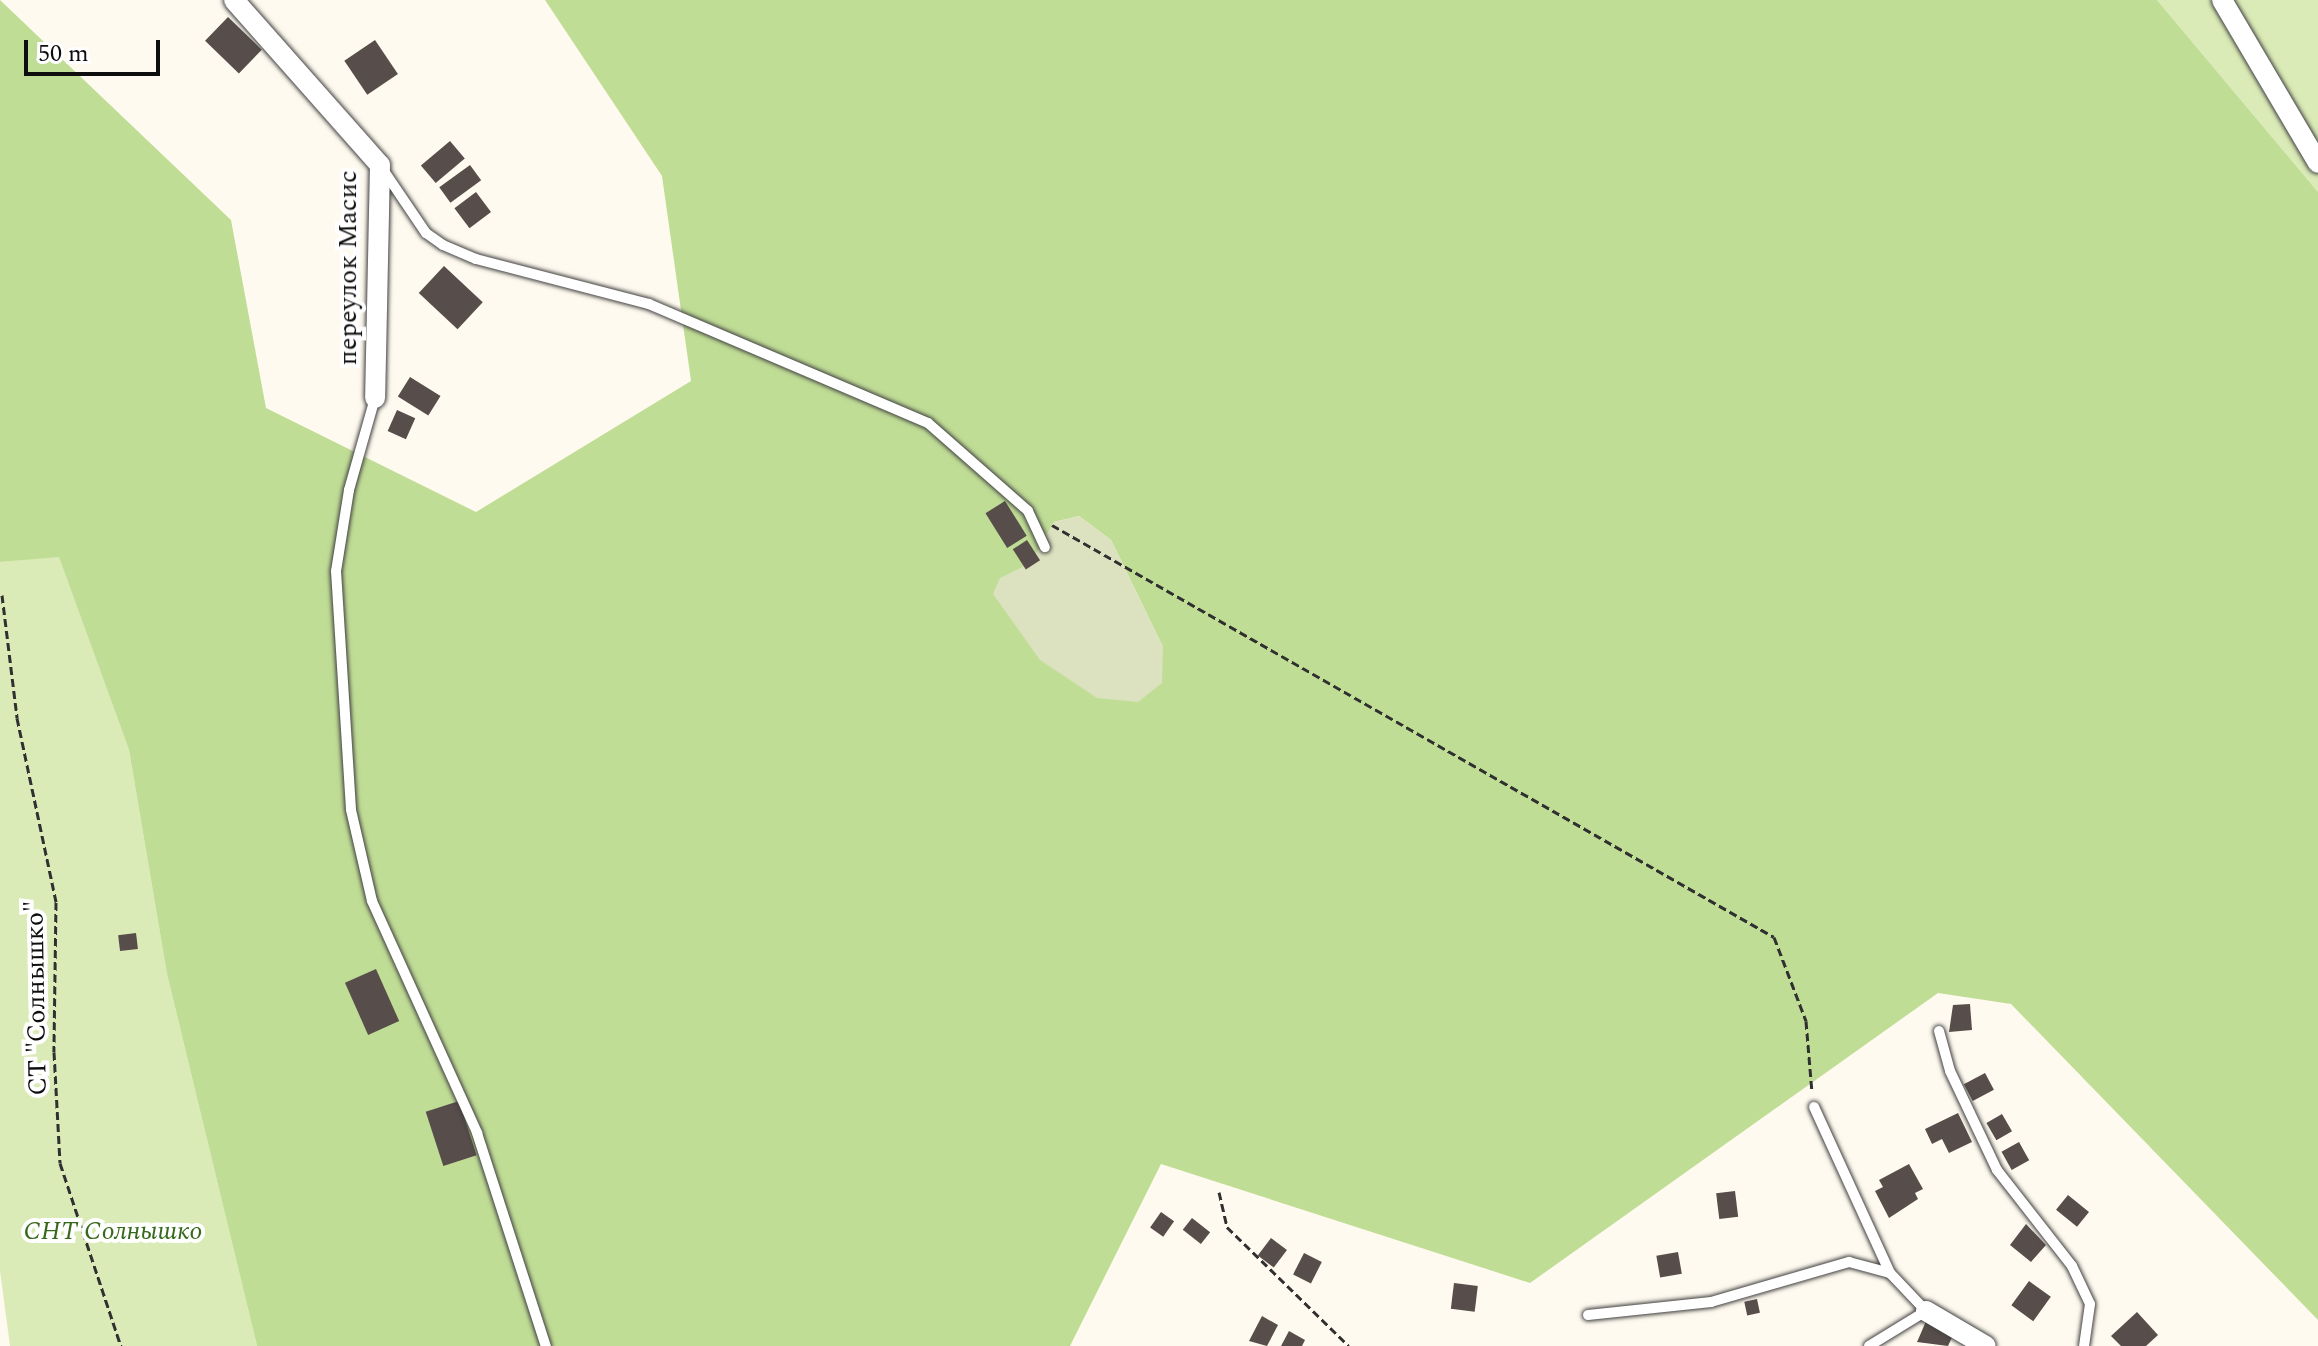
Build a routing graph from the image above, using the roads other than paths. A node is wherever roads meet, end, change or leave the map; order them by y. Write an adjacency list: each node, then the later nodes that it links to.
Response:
1 (234, 0): 4 (street, переулок Масис)
2 (2224, 1): 3 (street)
3 (2318, 163)
4 (380, 165): 5 (street, переулок Масис); 6 (lane)
5 (375, 398): 12 (lane)
6 (1045, 547)
7 (1939, 1031): 15 (lane)
8 (1814, 1107): 9 (lane)
9 (1890, 1273): 10 (lane); 11 (lane)
10 (1926, 1311): 13 (lane); 14 (street)
11 (1588, 1315)
12 (546, 1346)
13 (1869, 1346)
14 (1986, 1346)
15 (2084, 1346)

